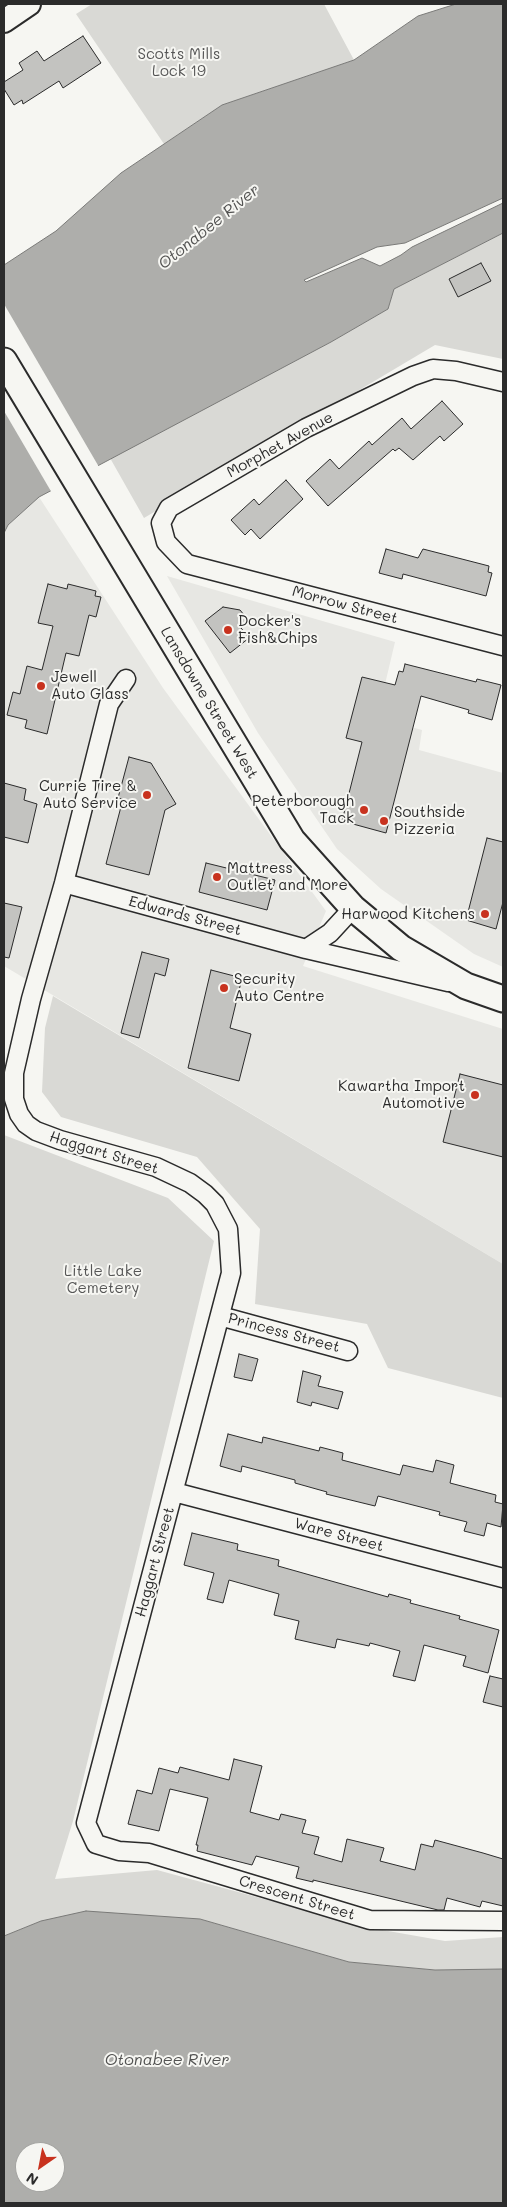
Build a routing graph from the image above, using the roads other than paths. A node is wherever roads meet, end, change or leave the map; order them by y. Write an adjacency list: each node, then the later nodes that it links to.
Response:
1 (29, 4): 2 (street)
2 (4, 22)
3 (4, 361): 9 (main road, Lansdowne Street West)
4 (503, 382): 5 (street, Morphet Avenue)
5 (187, 564): 6 (street, Morrow Street)
6 (503, 646)
7 (126, 679): 8 (street, Haggart Street)
8 (64, 883): 10 (street, Edwards Street); 13 (street, Haggart Street)
9 (353, 908): 10 (street); 11 (main road, Lansdowne Street West)
10 (306, 949): 11 (street, Edwards Street)
11 (466, 986): 12 (main road, Lansdowne Street West)
12 (503, 999)
13 (220, 1316): 14 (street, Princess Street); 15 (street, Haggart Street)
14 (348, 1351)
15 (174, 1492): 16 (street, Ware Street); 17 (street, Haggart Street)
16 (503, 1578)
17 (96, 1844): 18 (street, Crescent Street)
18 (503, 1921)

